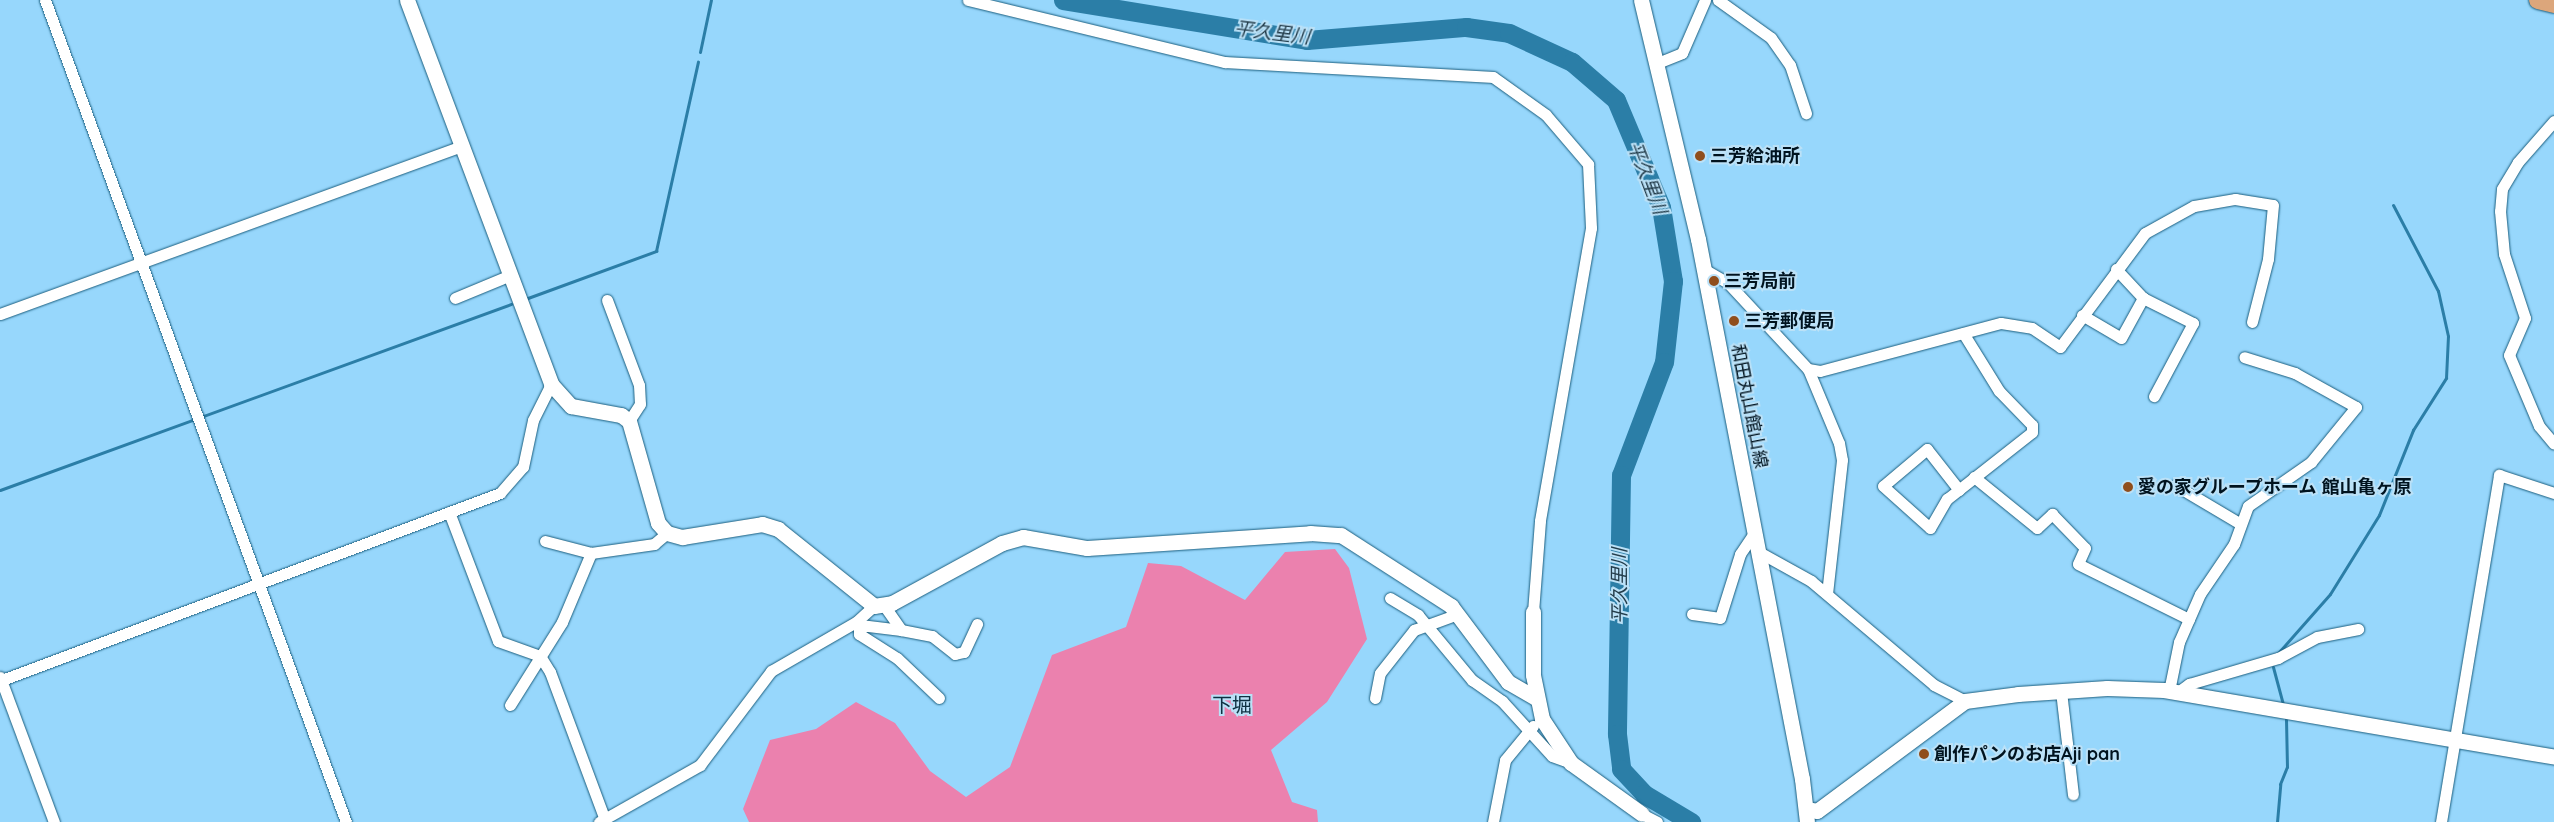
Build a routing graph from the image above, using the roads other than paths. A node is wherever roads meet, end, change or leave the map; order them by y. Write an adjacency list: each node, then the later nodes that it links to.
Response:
1 (45, 0): 13 (street)
2 (407, 0): 12 (street)
3 (968, 0): 45 (street)
4 (1641, 0): 9 (street, 和田丸山館山線)
5 (1705, 0): 9 (street)
6 (1718, 0): 10 (street)
7 (2538, 0): 8 (main road)
8 (2554, 4)
9 (1655, 64): 14 (street, 和田丸山館山線)
10 (1806, 113)
11 (2554, 121): 29 (street)
12 (461, 146): 13 (street); 16 (street)
13 (144, 262): 20 (street); 41 (street)
14 (1702, 268): 25 (street); 36 (street, 和田丸山館山線)
15 (2116, 269): 18 (street); 21 (street); 22 (street)
16 (508, 276): 17 (street); 26 (street)
17 (455, 298)
18 (2143, 298): 21 (street); 27 (street)
19 (607, 300): 28 (street)
20 (0, 314)
21 (2082, 315): 23 (street)
22 (2252, 322)
23 (1963, 333): 25 (street); 30 (street)
24 (2244, 358): 35 (street)
25 (1808, 369): 42 (street)
26 (551, 384): 28 (street); 34 (street)
27 (2154, 396)
28 (628, 421): 37 (street)
29 (2554, 444)
30 (1974, 477): 32 (street); 48 (street)
31 (2175, 486): 35 (street)
32 (1959, 490): 32 (street)
33 (2554, 493): 65 (street)
34 (449, 512): 41 (street); 53 (street)
35 (2239, 523): 48 (street)
36 (1755, 532): 39 (street, 和田丸山館山線); 47 (street)
37 (667, 533): 40 (street); 44 (street)
38 (545, 541): 40 (street)
39 (1759, 552): 42 (street); 70 (street, 和田丸山館山線)
40 (591, 553): 53 (street)
41 (263, 586): 54 (street); 73 (street)
42 (1827, 593): 60 (street)
43 (1390, 598): 50 (street)
44 (878, 605): 46 (street); 52 (street); 71 (street)
45 (1533, 612): 59 (street)
46 (1458, 614): 50 (street); 59 (street)
47 (1692, 614)
48 (2189, 619): 56 (street)
49 (977, 624): 52 (street)
50 (1423, 624): 58 (street); 64 (street)
51 (2358, 629): 56 (street)
52 (901, 630): 57 (street)
53 (540, 656): 61 (street); 71 (street)
54 (1, 678): 62 (street)
55 (2060, 691): 56 (street); 60 (street); 68 (street)
56 (2173, 692): 65 (street)
57 (939, 698)
58 (1375, 698)
59 (1536, 698): 63 (street)
60 (1965, 700): 70 (street)
61 (510, 705)
62 (5, 707): 72 (street)
63 (1542, 719): 64 (street); 67 (street)
64 (1528, 730): 67 (street); 74 (street)
65 (2454, 741): 66 (street); 76 (street)
66 (2554, 757)
67 (1571, 763): 69 (street)
68 (2073, 794)
69 (1642, 814): 75 (street)
70 (1807, 815)
71 (608, 820)
72 (54, 822)
73 (346, 822)
74 (1493, 822)
75 (1657, 822)
76 (2441, 822)

